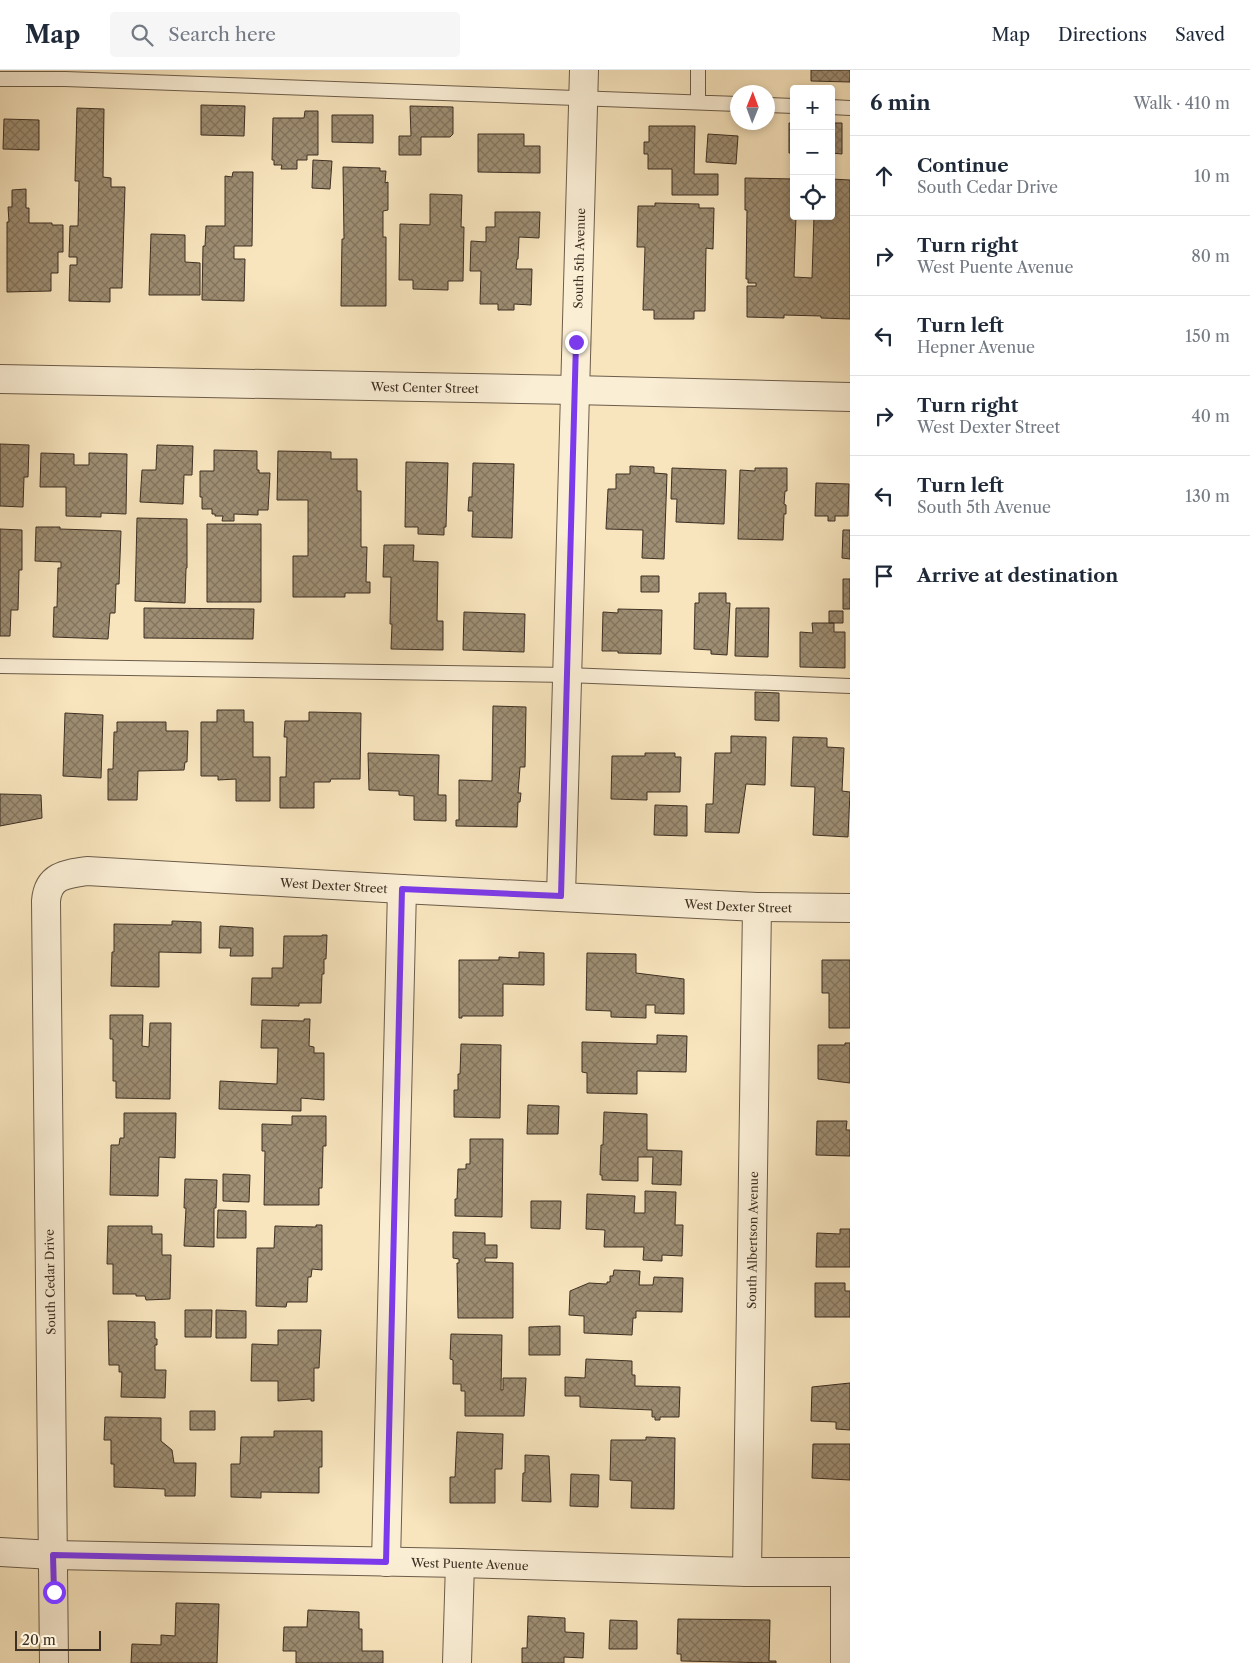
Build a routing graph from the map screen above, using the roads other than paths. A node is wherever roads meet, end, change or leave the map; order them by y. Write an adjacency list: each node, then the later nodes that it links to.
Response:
1 (584, 70): 4 (street, South 5th Avenue)
2 (698, 70): 5 (lane)
3 (0, 79): 4 (lane)
4 (584, 98): 5 (lane); 12 (street, South 5th Avenue)
5 (698, 102): 6 (lane)
6 (730, 104)
7 (775, 105): 8 (lane)
8 (790, 106)
9 (835, 107): 10 (lane)
10 (850, 108)
11 (0, 379): 12 (street, West Center Street)
12 (574, 390): 13 (street, West Center Street); 15 (street, South 5th Avenue)
13 (850, 397)
14 (0, 666): 15 (lane)
15 (568, 676): 16 (lane); 18 (street, South 5th Avenue)
16 (850, 686)
17 (402, 889): 18 (street, West Dexter Street); 19 (street, West Dexter Street); 24 (street)
18 (561, 896): 20 (street, West Dexter Street)
19 (46, 901): 23 (street, South Cedar Drive)
20 (756, 907): 21 (street, West Dexter Street); 26 (street, South Albertson Avenue)
21 (850, 908)
22 (0, 1552): 23 (street, West Puente Avenue)
23 (53, 1555): 24 (street, West Puente Avenue); 28 (street, South Cedar Drive)
24 (386, 1562): 25 (street, West Puente Avenue)
25 (460, 1563): 26 (street, West Puente Avenue); 29 (street)
26 (747, 1572): 27 (street, West Puente Avenue)
27 (848, 1572): 30 (street)
28 (54, 1663)
29 (457, 1663)
30 (845, 1663)

